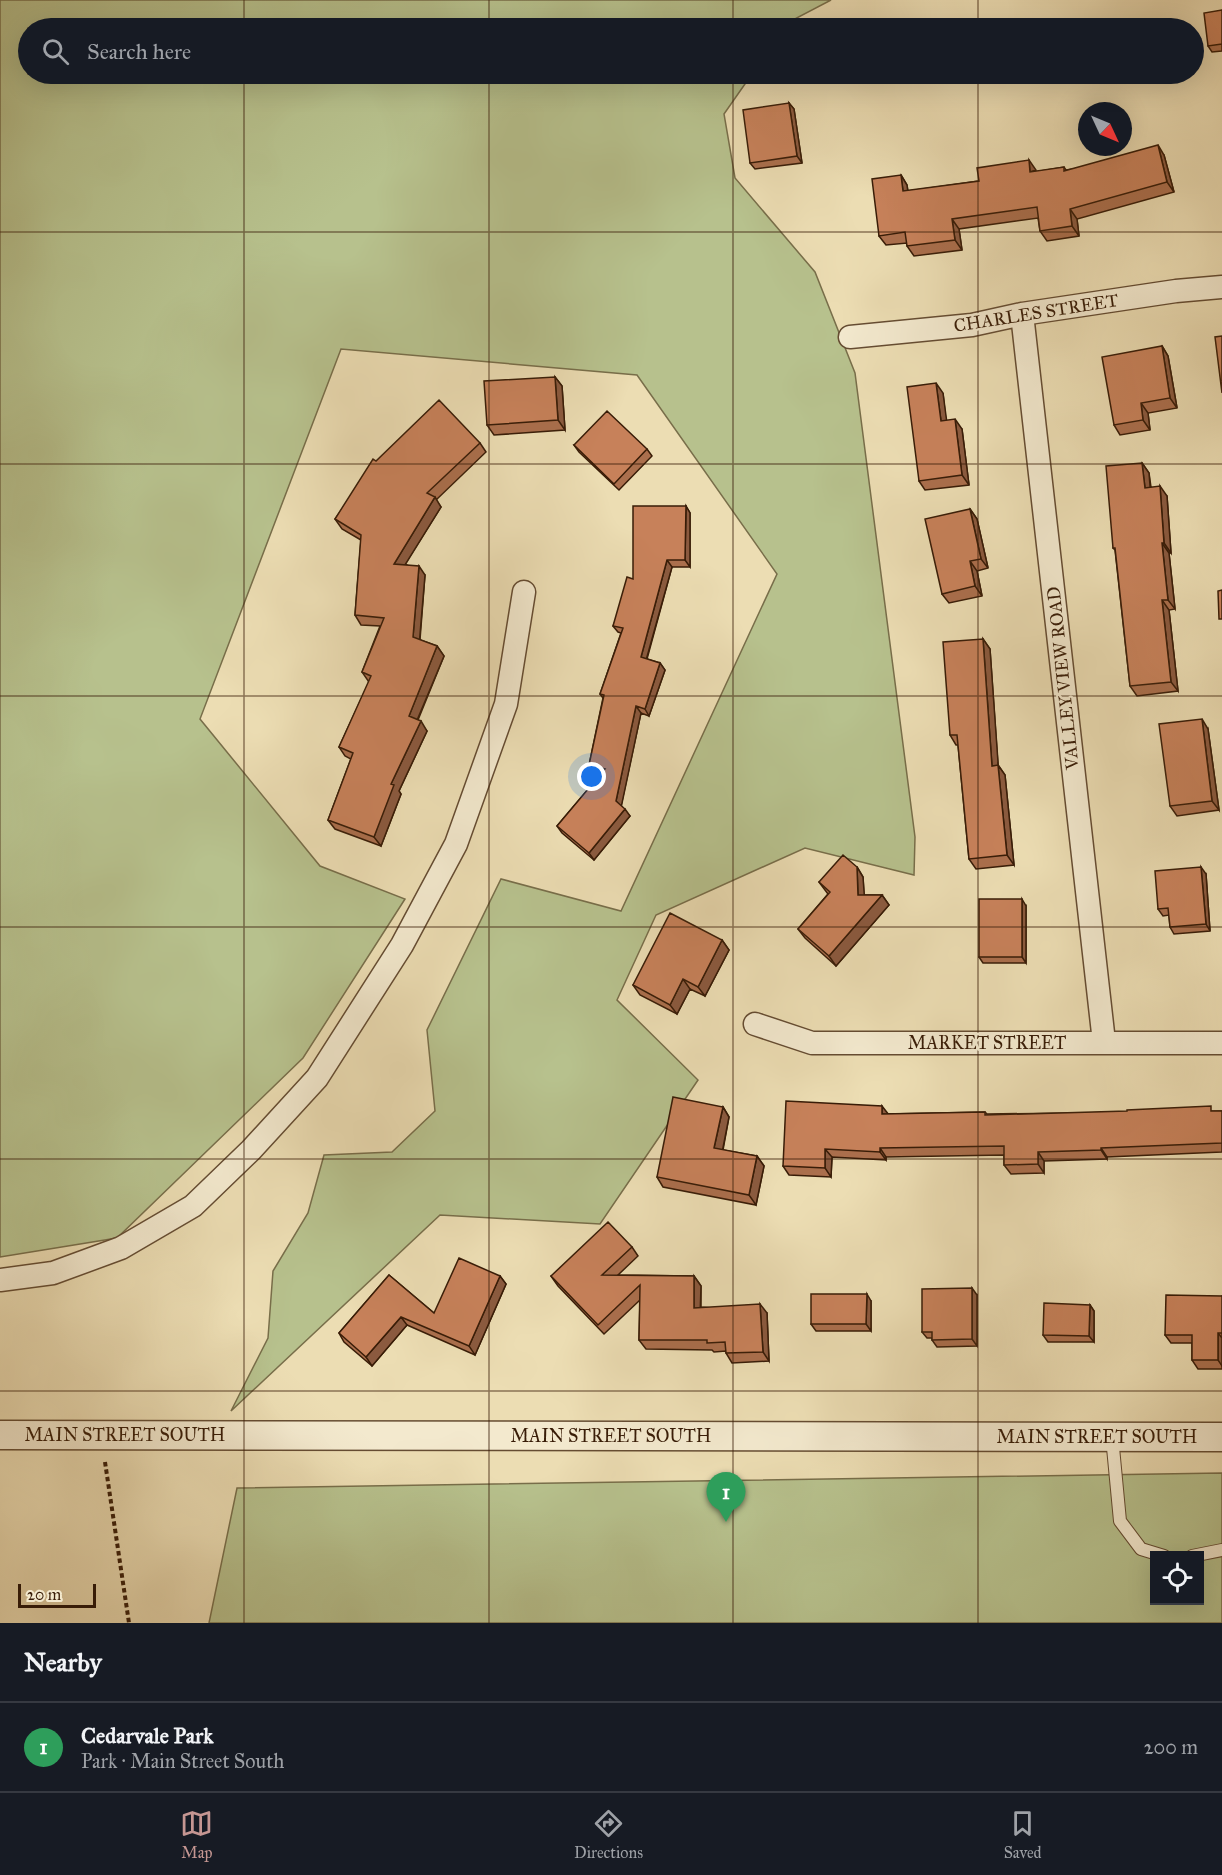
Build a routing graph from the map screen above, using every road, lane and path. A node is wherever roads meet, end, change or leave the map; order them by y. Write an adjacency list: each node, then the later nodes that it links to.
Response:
1 (1222, 287): 2 (street, CHARLES STREET)
2 (1022, 314): 3 (street, CHARLES STREET); 6 (street, VALLEY VIEW ROAD)
3 (850, 337)
4 (524, 592): 8 (street)
5 (754, 1024): 6 (street, MARKET STREET)
6 (1104, 1042): 7 (street, MARKET STREET)
7 (1222, 1043)
8 (0, 1280)
9 (0, 1435): 10 (street, MAIN STREET SOUTH)
10 (1112, 1437): 11 (street, MAIN STREET SOUTH); 14 (lane)
11 (1222, 1437)
12 (105, 1462): 16 (path)
13 (1222, 1550): 15 (lane)
14 (1150, 1552)
15 (1204, 1554)
16 (129, 1623)

